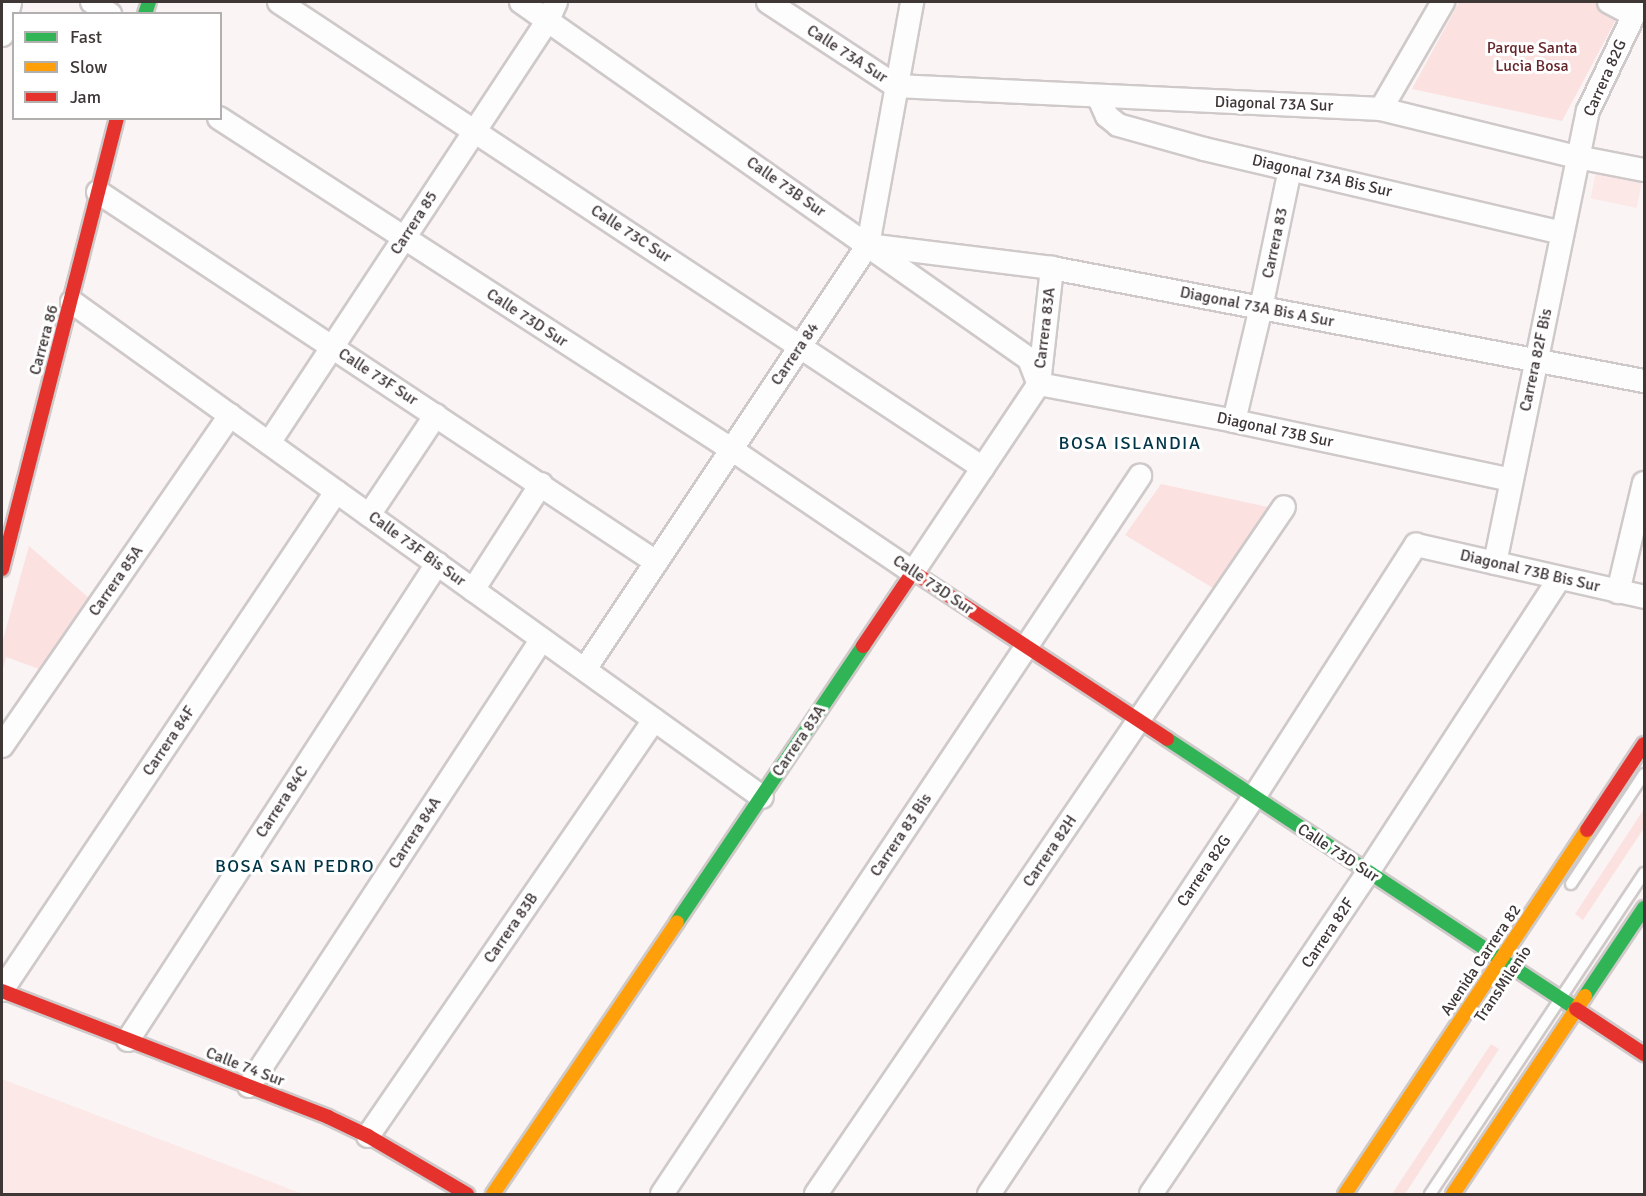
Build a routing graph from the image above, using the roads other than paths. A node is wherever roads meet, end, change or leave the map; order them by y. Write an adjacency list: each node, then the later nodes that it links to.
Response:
1 (10, 2): 12 (street)
2 (92, 2): 11 (street)
3 (279, 2): 18 (street, Calle 73C Sur)
4 (520, 2): 10 (street, Calle 73B Sur)
5 (768, 2): 13 (street, Calle 73A Sur)
6 (912, 2): 13 (street, Carrera 84)
7 (1443, 2): 15 (street)
8 (1609, 2): 9 (street)
9 (1636, 8): 19 (street, Carrera 82G)
10 (552, 11): 18 (street, Carrera 85); 25 (street, Calle 73B Sur)
11 (107, 12)
12 (2, 35)
13 (896, 86): 14 (street, Diagonal 73A Sur); 25 (street, Carrera 84)
14 (1098, 96): 15 (street, Diagonal 73A Sur); 20 (street, Diagonal 73A Bis Sur)
15 (1381, 109): 19 (street, Diagonal 73A Sur)
16 (116, 120): 22 (street, Carrera 86)
17 (222, 120): 24 (street, Calle 73D Sur)
18 (475, 131): 24 (street, Carrera 85); 29 (street, Calle 73C Sur)
19 (1577, 157): 21 (street, Diagonal 73A Sur); 23 (street, Carrera 82F Bis)
20 (1290, 169): 23 (street, Diagonal 73A Bis Sur); 28 (street, Carrera 83)
21 (1644, 170)
22 (98, 192): 27 (street, Carrera 86); 30 (street, Calle 73F Sur)
23 (1562, 232): 31 (street, Carrera 82F Bis)
24 (404, 238): 30 (street, Carrera 85); 38 (street, Calle 73D Sur)
25 (868, 245): 26 (street, Diagonal 73A Bis A Sur); 29 (street, Carrera 84); 33 (street, Calle 73B Sur)
26 (1052, 268): 28 (street, Diagonal 73A Bis A Sur); 33 (street, Carrera 83A)
27 (72, 302): 34 (street, Calle 73F Bis Sur); 51 (street, Carrera 86)
28 (1261, 308): 31 (street, Diagonal 73A Bis A Sur); 36 (street, Carrera 83)
29 (800, 346): 38 (street, Carrera 84); 39 (street, Calle 73C Sur)
30 (332, 347): 35 (street, Calle 73F Sur); 37 (street, Carrera 85)
31 (1536, 360): 32 (street, Diagonal 73A Bis A Sur); 41 (street, Carrera 82F Bis)
32 (1644, 381)
33 (1039, 384): 36 (street, Diagonal 73B Sur); 39 (street, Carrera 83A)
34 (230, 415): 37 (street, Calle 73F Bis Sur); 63 (street, Carrera 85A)
35 (436, 415): 43 (street, Calle 73F Sur); 46 (street)
36 (1234, 421): 41 (street, Diagonal 73B Sur)
37 (269, 443): 44 (street, Calle 73F Bis Sur)
38 (731, 450): 48 (street, Carrera 84); 52 (street, Calle 73D Sur)
39 (983, 468): 52 (street, Carrera 83A)
40 (1140, 476): 58 (street, Carrera 83 Bis)
41 (1511, 480): 49 (street, Carrera 82F Bis)
42 (1644, 483): 55 (street)
43 (541, 484): 48 (street, Calle 73F Sur); 54 (street)
44 (336, 492): 46 (street, Calle 73F Bis Sur); 72 (street, Carrera 84F)
45 (1284, 507): 61 (street, Carrera 82H)
46 (369, 515): 50 (street, Calle 73F Bis Sur)
47 (1416, 545): 49 (street, Diagonal 73B Bis Sur); 66 (street, Carrera 82G)
48 (657, 562): 59 (street, Carrera 84)
49 (1495, 563): 53 (street, Diagonal 73B Bis Sur)
50 (436, 564): 54 (street, Calle 73F Bis Sur); 75 (street, Carrera 84C)
51 (2, 569)
52 (913, 572): 58 (street, Calle 73D Sur); 65 (street, Carrera 83A)
53 (1560, 578): 55 (street, Diagonal 73B Bis Sur); 67 (street, Carrera 82F)
54 (472, 590): 57 (street, Calle 73F Bis Sur)
55 (1618, 592): 56 (street, Diagonal 73B Bis Sur)
56 (1644, 597)
57 (542, 639): 59 (street, Calle 73F Bis Sur); 77 (street, Carrera 84A)
58 (1026, 647): 61 (street, Calle 73D Sur); 81 (street, Carrera 83 Bis)
59 (585, 669): 60 (street, Calle 73F Bis Sur)
60 (654, 720): 65 (street, Calle 73F Bis Sur); 78 (street, Carrera 83B)
61 (1138, 721): 66 (street, Calle 73D Sur); 82 (street, Carrera 82H)
62 (1644, 744): 71 (street, Avenida Carrera 82)
63 (2, 746)
64 (1644, 774): 69 (lane)
65 (762, 797): 80 (street, Carrera 83A)
66 (1254, 797): 67 (street, Calle 73D Sur); 83 (street, Carrera 82G)
67 (1368, 872): 71 (street, Calle 73D Sur); 84 (street, Carrera 82F)
68 (1644, 873): 73 (lane)
69 (1564, 893)
70 (1644, 908): 74 (street)
71 (1501, 960): 73 (street, Calle 73D Sur); 85 (street, Avenida Carrera 82)
72 (2, 990): 75 (street, Calle 74 Sur)
73 (1561, 999): 74 (street, Calle 73D Sur); 86 (lane)
74 (1576, 1009): 76 (street, Calle 73D Sur); 87 (street)
75 (128, 1040): 77 (street, Calle 74 Sur)
76 (1644, 1054)
77 (249, 1086): 78 (street, Calle 74 Sur)
78 (368, 1136): 79 (street, Calle 74 Sur)
79 (467, 1194)
80 (493, 1194)
81 (662, 1194)
82 (816, 1194)
83 (989, 1194)
84 (1151, 1194)
85 (1345, 1194)
86 (1430, 1194)
87 (1453, 1194)

